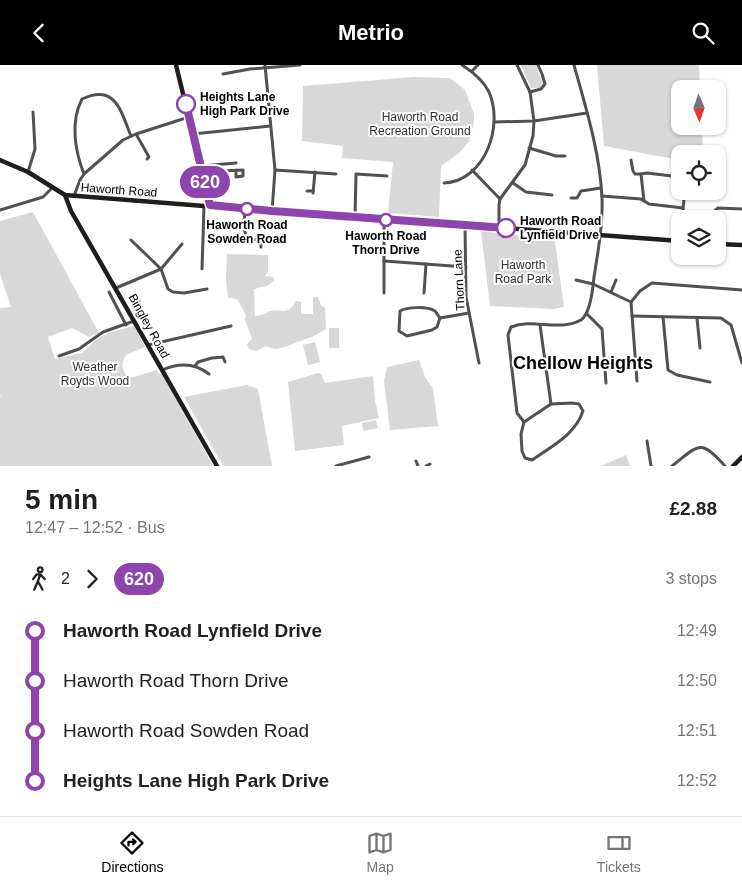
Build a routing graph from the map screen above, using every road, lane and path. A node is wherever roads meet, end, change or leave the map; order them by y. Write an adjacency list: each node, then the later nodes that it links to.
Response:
1 (176, 65): 14 (main road)
2 (300, 65): 8 (street)
3 (462, 65): 9 (street)
4 (478, 65): 9 (street)
5 (517, 65): 11 (street)
6 (538, 65): 11 (street)
7 (574, 65): 13 (street)
8 (265, 66): 10 (street); 17 (street)
9 (472, 71): 16 (street)
10 (223, 74)
11 (530, 92): 15 (street)
12 (33, 112): 31 (street)
13 (587, 113): 15 (street); 41 (street)
14 (189, 117): 18 (street); 19 (main road)
15 (534, 121): 16 (street); 21 (street)
16 (495, 122): 29 (street)
17 (270, 126): 19 (street); 28 (street)
18 (136, 134): 20 (street); 23 (street)
19 (193, 134): 27 (main road)
20 (131, 136): 33 (street); 33 (street)
21 (529, 148): 22 (street); 39 (street)
22 (564, 157)
23 (147, 159)
24 (0, 160): 31 (main road)
25 (631, 160): 35 (street)
26 (236, 163): 27 (street)
27 (201, 169): 30 (street); 51 (main road)
28 (275, 169): 32 (street); 58 (street)
29 (472, 169): 38 (street); 48 (street)
30 (236, 170)
31 (28, 172): 40 (main road)
32 (315, 173): 34 (street); 42 (street)
33 (84, 174): 45 (street)
34 (336, 174)
35 (641, 174): 37 (street); 50 (street)
36 (387, 176): 59 (street)
37 (671, 176)
38 (444, 183)
39 (513, 183): 44 (street); 48 (street)
40 (52, 188): 43 (main road); 56 (street)
41 (601, 188): 46 (street); 47 (street)
42 (307, 191)
43 (65, 195): 45 (main road, Haworth Road); 78 (main road, Bingley Road)
44 (552, 195)
45 (74, 196): 52 (main road, Haworth Road)
46 (602, 196): 50 (street); 63 (street)
47 (571, 197)
48 (500, 199): 62 (street)
49 (684, 200): 53 (street)
50 (644, 201): 53 (street)
51 (210, 205): 52 (main road, Haworth Road); 54 (main road, Haworth Road)
52 (204, 206): 74 (street)
53 (683, 208)
54 (245, 209): 58 (main road, Haworth Road); 69 (street)
55 (742, 209): 57 (street)
56 (0, 210)
57 (716, 210)
58 (272, 211): 59 (main road, Haworth Road)
59 (355, 217): 60 (main road, Haworth Road)
60 (384, 219): 61 (main road, Haworth Road); 70 (street)
61 (465, 225): 62 (main road, Haworth Road); 72 (street, Thorn Lane)
62 (499, 228): 63 (main road, Haworth Road)
63 (600, 235): 65 (main road, Haworth Road); 77 (street)
64 (132, 240): 73 (street)
65 (671, 240)
66 (182, 244): 73 (street)
67 (726, 244): 68 (main road)
68 (742, 245)
69 (261, 247)
70 (384, 261): 71 (street); 83 (street)
71 (426, 264): 72 (street); 84 (street)
72 (466, 267): 86 (street, Thorn Lane)
73 (160, 269): 78 (street); 79 (street)
74 (202, 269)
75 (576, 280): 77 (street)
76 (616, 280): 82 (street)
77 (593, 284): 82 (street); 87 (street)
78 (116, 288): 92 (main road, Bingley Road)
79 (207, 289)
80 (742, 290): 85 (street)
81 (109, 292): 93 (street)
82 (611, 292): 85 (street)
83 (384, 293)
84 (424, 293)
85 (631, 302): 88 (street)
86 (469, 313): 90 (street); 100 (street, Thorn Lane)
87 (587, 314): 94 (street); 109 (street)
88 (632, 316): 89 (street); 107 (street)
89 (663, 317): 91 (street); 108 (street)
90 (440, 318): 90 (street)
91 (697, 318): 97 (street); 102 (street)
92 (134, 321): 93 (street); 96 (main road, Bingley Road)
93 (126, 325): 98 (street)
94 (540, 325): 104 (street); 111 (street)
95 (231, 326): 96 (street)
96 (148, 345): 105 (main road, Bingley Road)
97 (700, 348)
98 (59, 355)
99 (225, 363): 103 (street)
100 (479, 363)
101 (573, 363): 104 (street)
102 (742, 363)
103 (195, 366): 105 (street); 106 (street)
104 (545, 366): 110 (street)
105 (162, 371): 117 (main road, Bingley Road)
106 (209, 374)
107 (637, 381)
108 (710, 382)
109 (606, 383)
110 (551, 404): 111 (street); 111 (street)
111 (524, 422)
112 (647, 441): 121 (street)
113 (369, 457): 115 (street)
114 (742, 457): 124 (main road)
115 (356, 461): 118 (street); 119 (street)
116 (416, 461): 120 (street)
117 (217, 466)
118 (336, 466)
119 (357, 466)
120 (418, 466)
121 (651, 466)
122 (672, 466): 123 (street)
123 (725, 466)
124 (732, 466)

